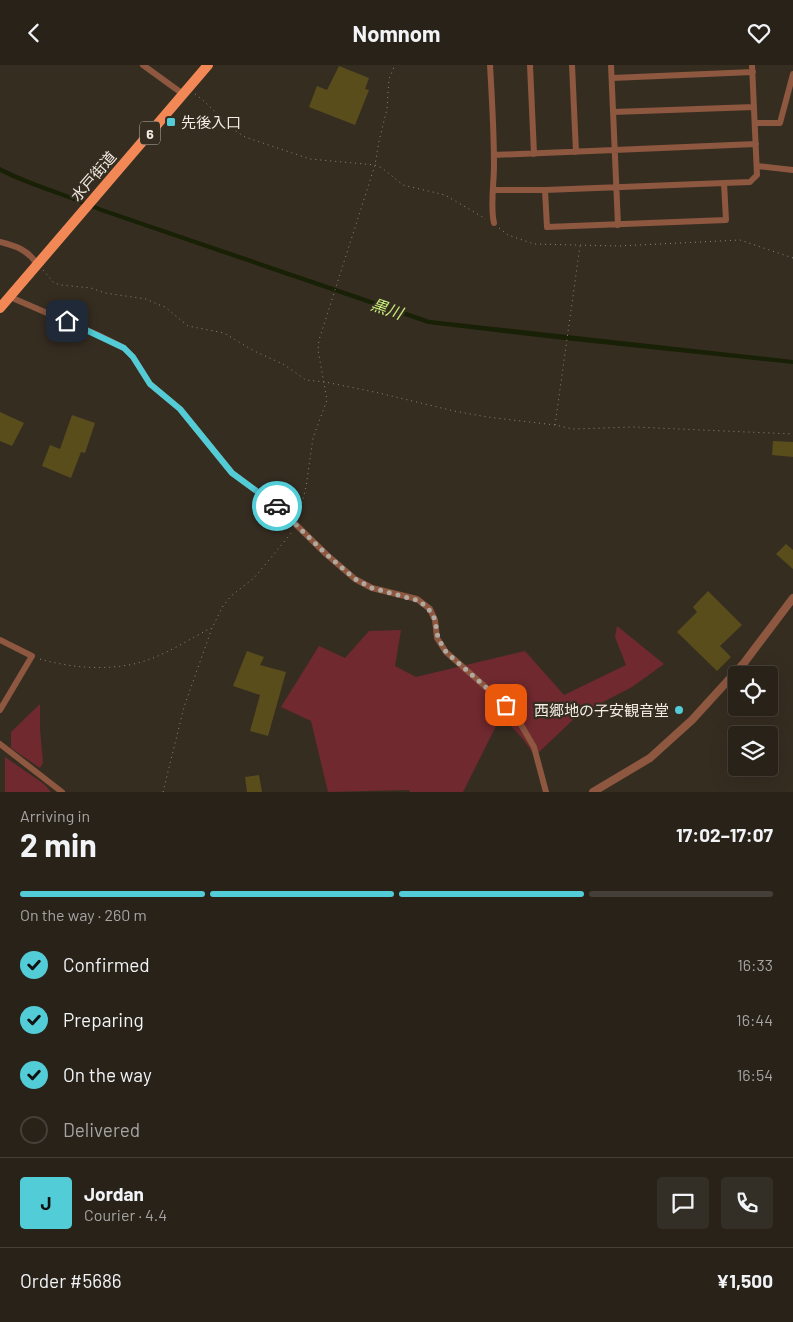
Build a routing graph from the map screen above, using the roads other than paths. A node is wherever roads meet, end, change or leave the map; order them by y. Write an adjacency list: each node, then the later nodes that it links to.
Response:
1 (143, 65): 10 (street)
2 (208, 65): 10 (highway, 水戸街道 / 6)
3 (490, 65): 18 (street)
4 (530, 65): 17 (street)
5 (572, 65): 16 (street)
6 (611, 65): 9 (street)
7 (752, 68): 9 (street); 11 (street)
8 (793, 74): 13 (street)
9 (612, 78): 12 (street)
10 (185, 91): 28 (highway, 水戸街道 / 6)
11 (754, 107): 12 (street); 13 (street)
12 (613, 112): 15 (street)
13 (755, 123): 14 (street)
14 (756, 144): 15 (street); 19 (street)
15 (615, 150): 16 (street); 22 (street)
16 (576, 151): 17 (street)
17 (534, 154): 18 (street)
18 (494, 155): 23 (street)
19 (757, 166): 20 (street); 21 (street)
20 (793, 170)
21 (724, 183): 22 (street); 26 (street)
22 (616, 188): 24 (street); 26 (street)
23 (494, 190): 24 (street); 25 (street)
24 (544, 190): 26 (street)
25 (494, 223)
26 (618, 225)
27 (0, 242): 28 (street)
28 (38, 263): 29 (highway, 水戸街道 / 6)
29 (10, 297): 30 (highway, 水戸街道 / 6); 36 (street)
30 (0, 308)
31 (793, 598): 37 (street)
32 (0, 640): 33 (street)
33 (0, 710)
34 (0, 744): 35 (street)
35 (62, 792)
36 (546, 792)
37 (593, 792)

